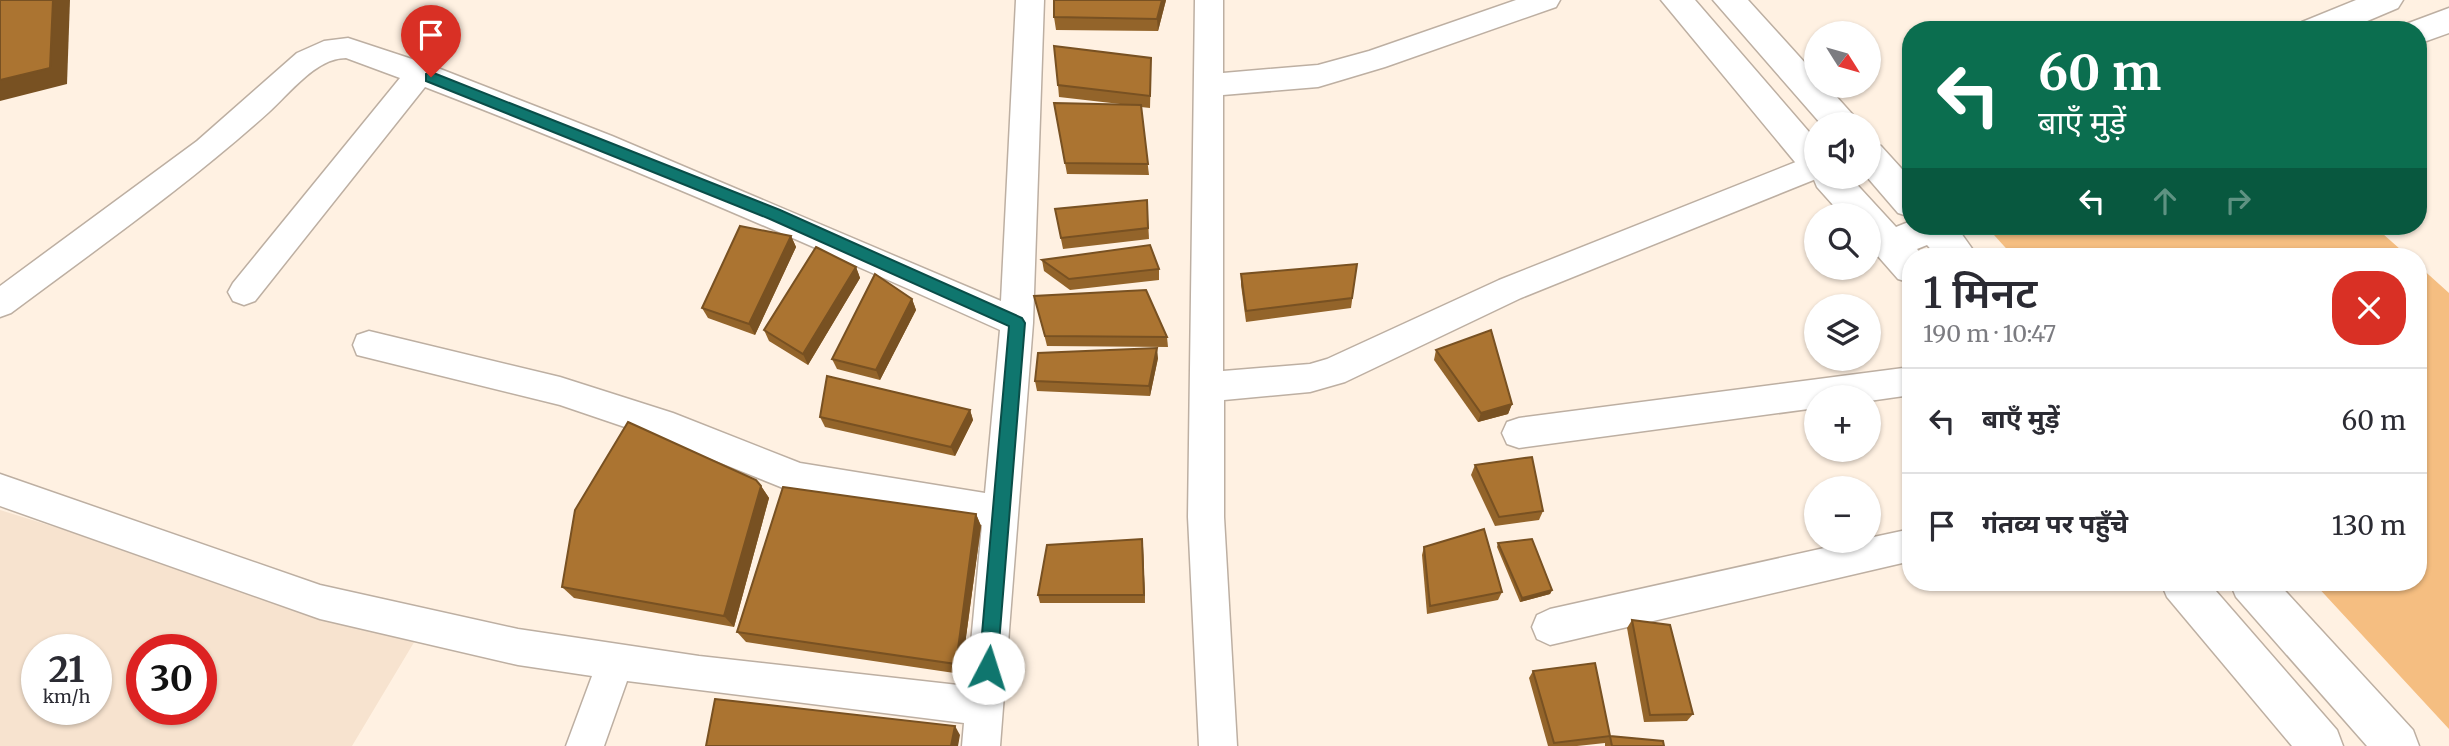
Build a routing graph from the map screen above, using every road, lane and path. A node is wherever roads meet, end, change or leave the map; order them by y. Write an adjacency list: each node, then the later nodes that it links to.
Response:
1 (1209, 0): 11 (street)
2 (1546, 0): 11 (street)
3 (1677, 0): 13 (street)
4 (1729, 0): 12 (street)
5 (2387, 0): 8 (street)
6 (1021, 4): 23 (street)
7 (2449, 20): 9 (street)
8 (2336, 21)
9 (2427, 29)
10 (420, 73): 21 (street); 22 (street); 23 (street)
11 (1211, 85): 26 (street)
12 (1830, 112)
13 (1804, 150)
14 (1881, 168): 17 (street)
15 (1804, 169): 26 (street)
16 (1840, 189): 18 (street)
17 (1902, 190)
18 (1853, 203)
19 (1902, 212): 20 (street)
20 (1881, 214)
21 (244, 292)
22 (0, 304)
23 (1017, 323): 29 (street)
24 (369, 345): 29 (street)
25 (1902, 382): 27 (street)
26 (1206, 387): 38 (street)
27 (1519, 433)
28 (0, 490): 34 (street)
29 (1002, 512): 35 (street)
30 (1902, 547): 33 (street)
31 (2189, 591): 39 (street)
32 (2258, 591): 40 (street)
33 (1550, 627)
34 (616, 661): 35 (street); 36 (street)
35 (985, 707): 37 (street)
36 (585, 746)
37 (981, 746)
38 (1218, 746)
39 (2320, 746)
40 (2397, 746)

